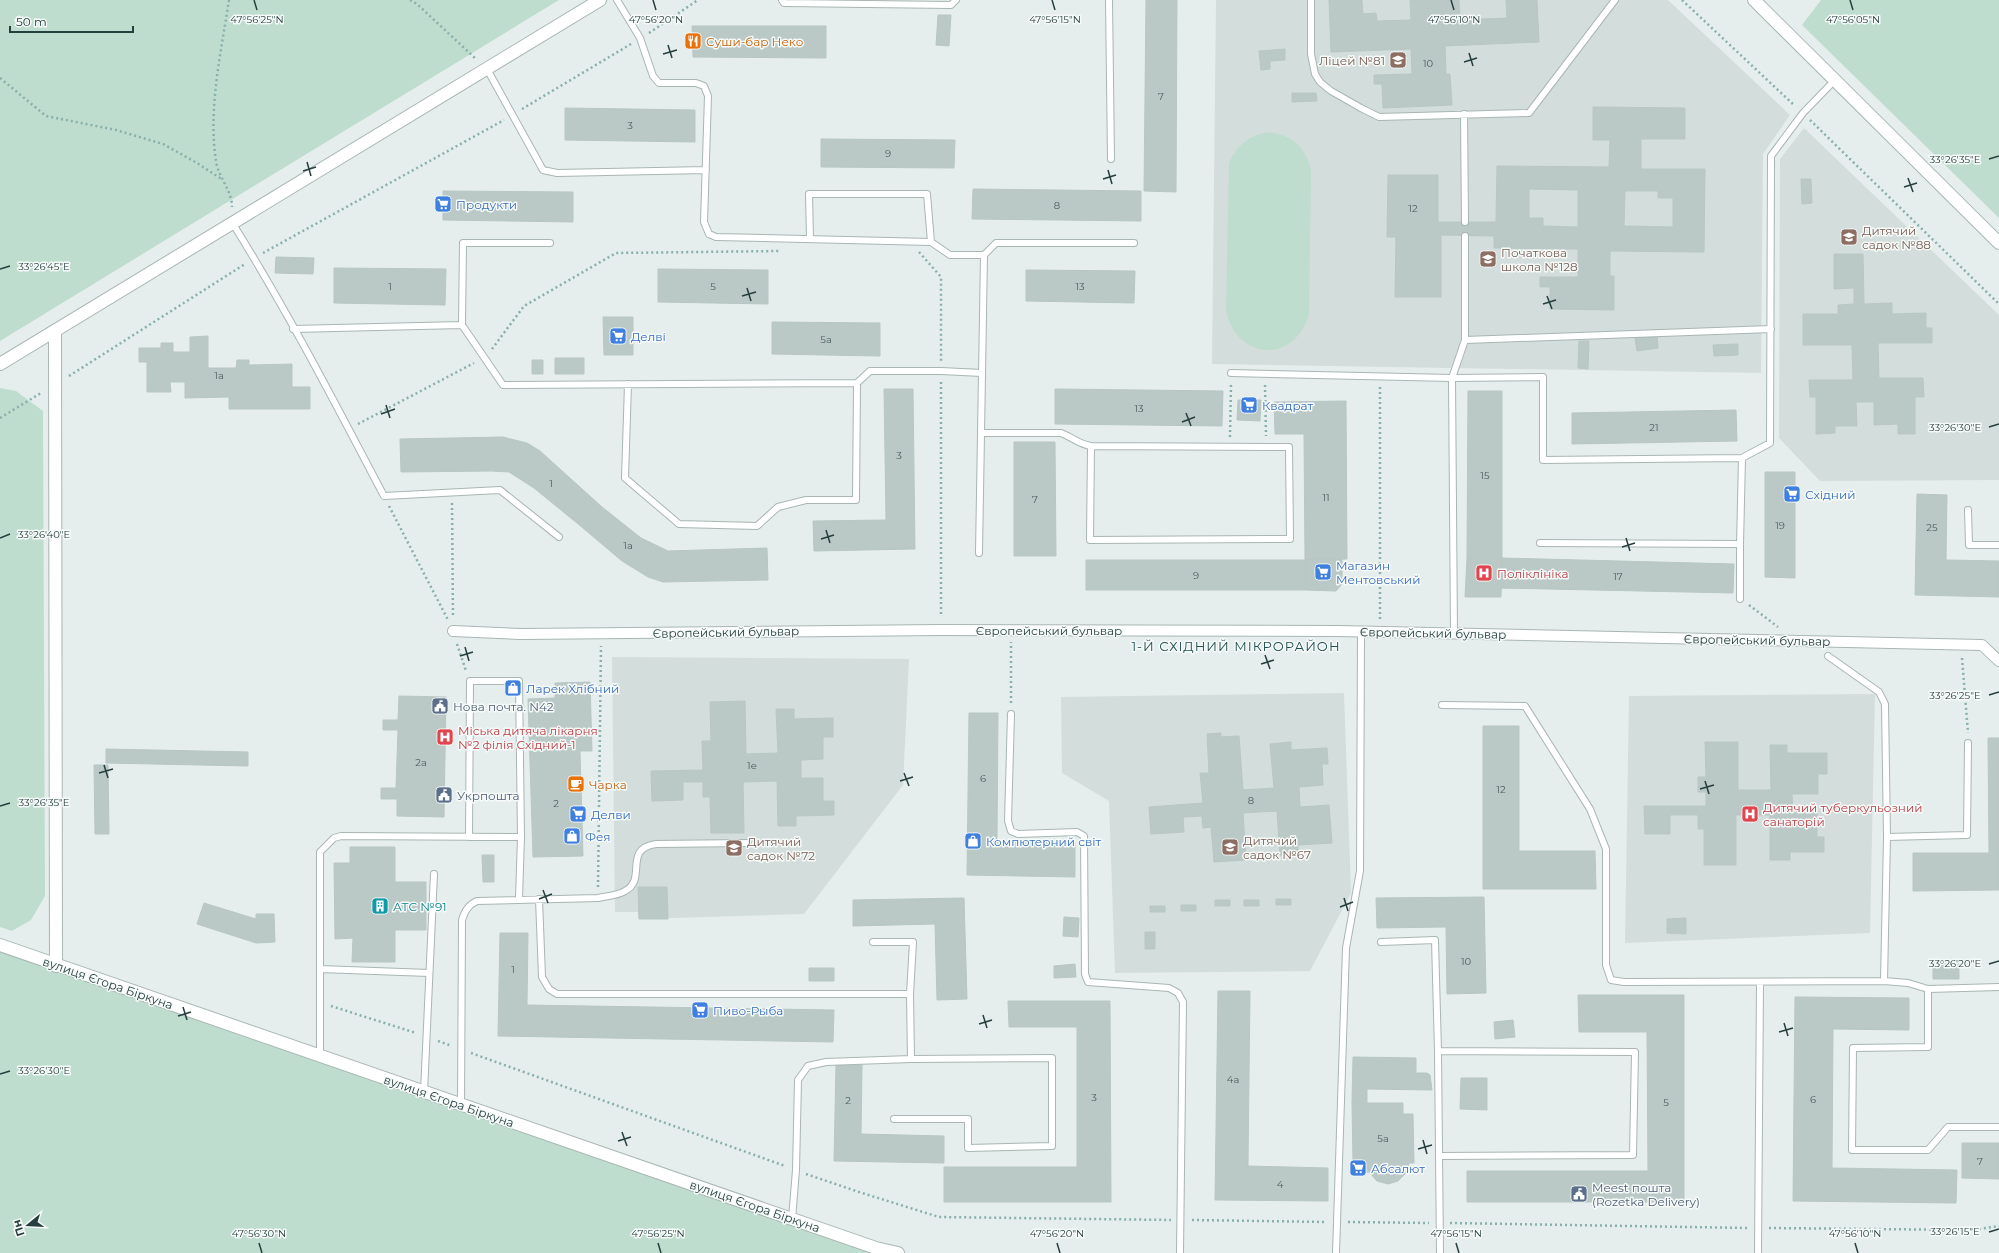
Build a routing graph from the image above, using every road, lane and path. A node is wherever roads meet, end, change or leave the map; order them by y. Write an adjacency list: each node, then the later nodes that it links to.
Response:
1 (229, 0): 22 (path)
2 (410, 0): 14 (path)
3 (600, 0): 14 (street)
4 (617, 0): 13 (lane)
5 (698, 0): 13 (path)
6 (782, 0): 7 (lane)
7 (956, 0)
8 (1109, 0): 20 (lane)
9 (1311, 0): 18 (lane)
10 (1615, 0): 18 (lane)
11 (1682, 0): 17 (path)
12 (1754, 0): 16 (street)
13 (640, 38): 19 (path); 21 (lane)
14 (487, 69): 19 (lane); 24 (street)
15 (0, 78): 22 (path)
16 (1834, 81): 17 (lane); 30 (street)
17 (1803, 113): 35 (path); 38 (lane)
18 (1464, 114): 23 (lane)
19 (513, 115): 21 (lane); 34 (path)
20 (1111, 159)
21 (706, 170): 26 (lane)
22 (223, 180): 24 (path)
23 (1465, 222)
24 (233, 224): 34 (lane); 39 (street)
25 (1465, 236): 40 (lane)
26 (810, 238): 27 (lane); 27 (lane)
27 (931, 242): 33 (lane)
28 (550, 243): 36 (lane)
29 (1134, 243): 33 (lane)
30 (1999, 243)
31 (917, 249): 43 (path)
32 (782, 251): 41 (path)
33 (984, 255): 44 (lane)
34 (254, 259): 37 (lane); 50 (path)
35 (1999, 304)
36 (462, 325): 37 (lane); 41 (lane)
37 (293, 329): 53 (lane)
38 (1771, 329): 40 (lane); 58 (lane)
39 (55, 331): 42 (street); 50 (street)
40 (1465, 340): 48 (lane)
41 (485, 358): 51 (lane); 53 (path)
42 (0, 364)
43 (941, 371): 44 (lane); 49 (lane); 68 (path)
44 (982, 373): 54 (lane)
45 (1231, 373): 46 (lane); 56 (path)
46 (1265, 374): 47 (lane); 57 (path)
47 (1380, 376): 48 (lane); 72 (path)
48 (1452, 378): 58 (lane); 74 (lane)
49 (857, 383): 51 (lane); 51 (lane)
50 (56, 384): 52 (path); 93 (street)
51 (628, 384)
52 (0, 418)
53 (349, 429): 60 (lane)
54 (981, 432): 55 (lane); 66 (lane)
55 (1091, 446): 56 (lane); 57 (lane)
56 (1230, 447): 57 (lane)
57 (1266, 447)
58 (1742, 458): 64 (lane)
59 (452, 492): 60 (lane); 62 (lane); 70 (path)
60 (384, 496): 70 (path)
61 (1968, 510): 65 (lane)
62 (559, 538)
63 (1540, 543): 64 (lane)
64 (1740, 544): 67 (lane)
65 (1999, 545)
66 (979, 553)
67 (1740, 599)
68 (942, 630): 69 (street, Європейський бульвар); 73 (street, Європейський бульвар)
69 (1011, 630): 71 (street, Європейський бульвар); 80 (path)
70 (453, 631): 73 (street, Європейський бульвар); 78 (path)
71 (1361, 632): 72 (street, Європейський бульвар); 115 (lane)
72 (1380, 632): 74 (street, Європейський бульвар)
73 (601, 633): 88 (path)
74 (1454, 634): 75 (street, Європейський бульвар)
75 (1961, 644): 77 (street, Європейський бульвар); 81 (path)
76 (1828, 656): 84 (lane)
77 (1999, 661)
78 (470, 681): 82 (lane); 83 (lane)
79 (1442, 705): 97 (lane)
80 (1011, 714): 114 (lane)
81 (1968, 743): 84 (lane)
82 (469, 837): 83 (lane); 94 (lane)
83 (521, 837): 87 (lane)
84 (1887, 837): 96 (lane)
85 (748, 843): 88 (lane)
86 (434, 874): 95 (lane)
87 (519, 898): 89 (lane); 103 (lane)
88 (598, 898): 89 (lane)
89 (539, 899): 100 (lane)
90 (873, 942): 100 (lane)
91 (1381, 942): 104 (lane)
92 (0, 945): 93 (street, вулиця Єгора Біркуна)
93 (56, 966): 105 (street, вулиця Єгора Біркуна)
94 (320, 969): 95 (lane); 101 (lane)
95 (429, 973): 102 (lane)
96 (1884, 981): 97 (lane); 99 (lane)
97 (1760, 983): 118 (lane)
98 (1999, 987): 99 (lane)
99 (1928, 989): 110 (lane)
100 (910, 994): 106 (lane)
101 (320, 1002): 102 (path); 105 (lane)
102 (426, 1037): 103 (path); 107 (lane)
103 (462, 1050): 108 (lane); 112 (path)
104 (1438, 1051): 111 (lane); 111 (lane)
105 (320, 1056): 107 (street, вулиця Єгора Біркуна)
106 (911, 1059): 109 (lane); 112 (lane)
107 (424, 1092): 108 (street, вулиця Єгора Біркуна)
108 (461, 1105): 113 (street, вулиця Єгора Біркуна)
109 (894, 1119)
110 (1999, 1127)
111 (1439, 1156): 116 (lane)
112 (796, 1170): 113 (lane); 114 (path)
113 (792, 1219): 119 (street, вулиця Єгора Біркуна)
114 (1180, 1220): 115 (path); 120 (lane)
115 (1338, 1222): 116 (path); 121 (lane)
116 (1440, 1223): 118 (path); 122 (lane)
117 (1999, 1226): 118 (path)
118 (1758, 1228): 123 (lane)
119 (898, 1253)
120 (1180, 1253)
121 (1336, 1253)
122 (1440, 1253)
123 (1758, 1253)

